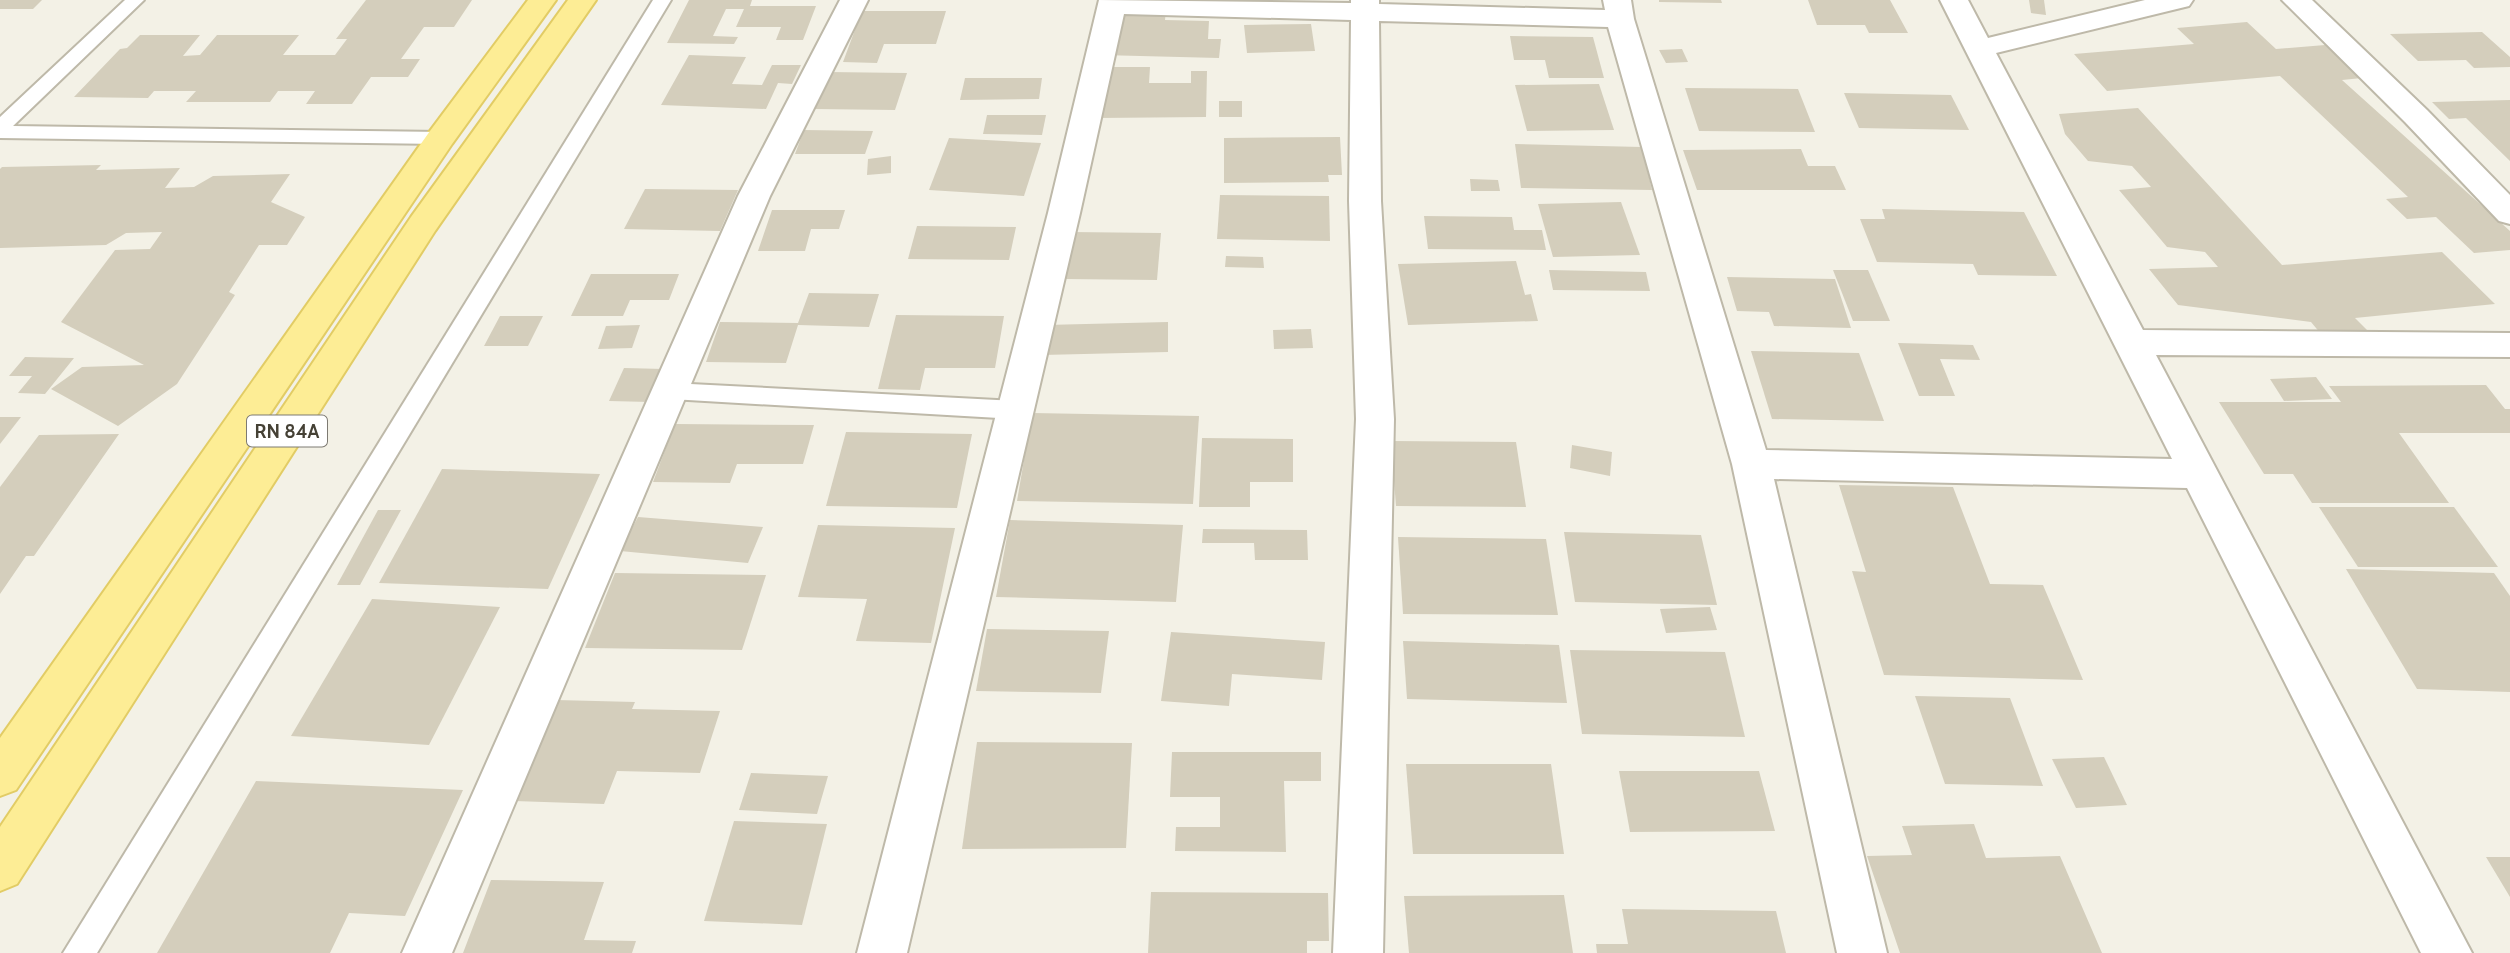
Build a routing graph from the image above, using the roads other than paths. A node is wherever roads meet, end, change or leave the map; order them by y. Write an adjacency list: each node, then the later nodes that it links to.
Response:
1 (135, 0): 13 (lane)
2 (542, 0): 14 (main road, RN 84A)
3 (582, 0): 23 (main road, RN 84A)
4 (662, 0): 24 (lane)
5 (854, 0): 18 (street)
6 (1954, 0): 12 (street)
7 (2179, 0): 12 (street)
8 (2296, 0): 15 (street)
9 (1112, 3): 10 (street); 19 (street)
10 (1365, 6): 11 (street); 27 (street)
11 (1618, 9): 20 (street)
12 (1979, 49): 16 (street)
13 (0, 130): 14 (lane)
14 (441, 138): 22 (main road, RN 84A)
15 (2510, 214)
16 (2131, 342): 17 (street); 21 (street)
17 (2510, 345)
18 (671, 391): 19 (lane); 25 (street)
19 (1016, 410): 26 (street)
20 (1751, 464): 21 (street); 28 (street)
21 (2199, 474): 29 (street)
22 (0, 775)
23 (0, 868)
24 (79, 953)
25 (427, 953)
26 (882, 953)
27 (1358, 953)
28 (1862, 953)
29 (2447, 953)

